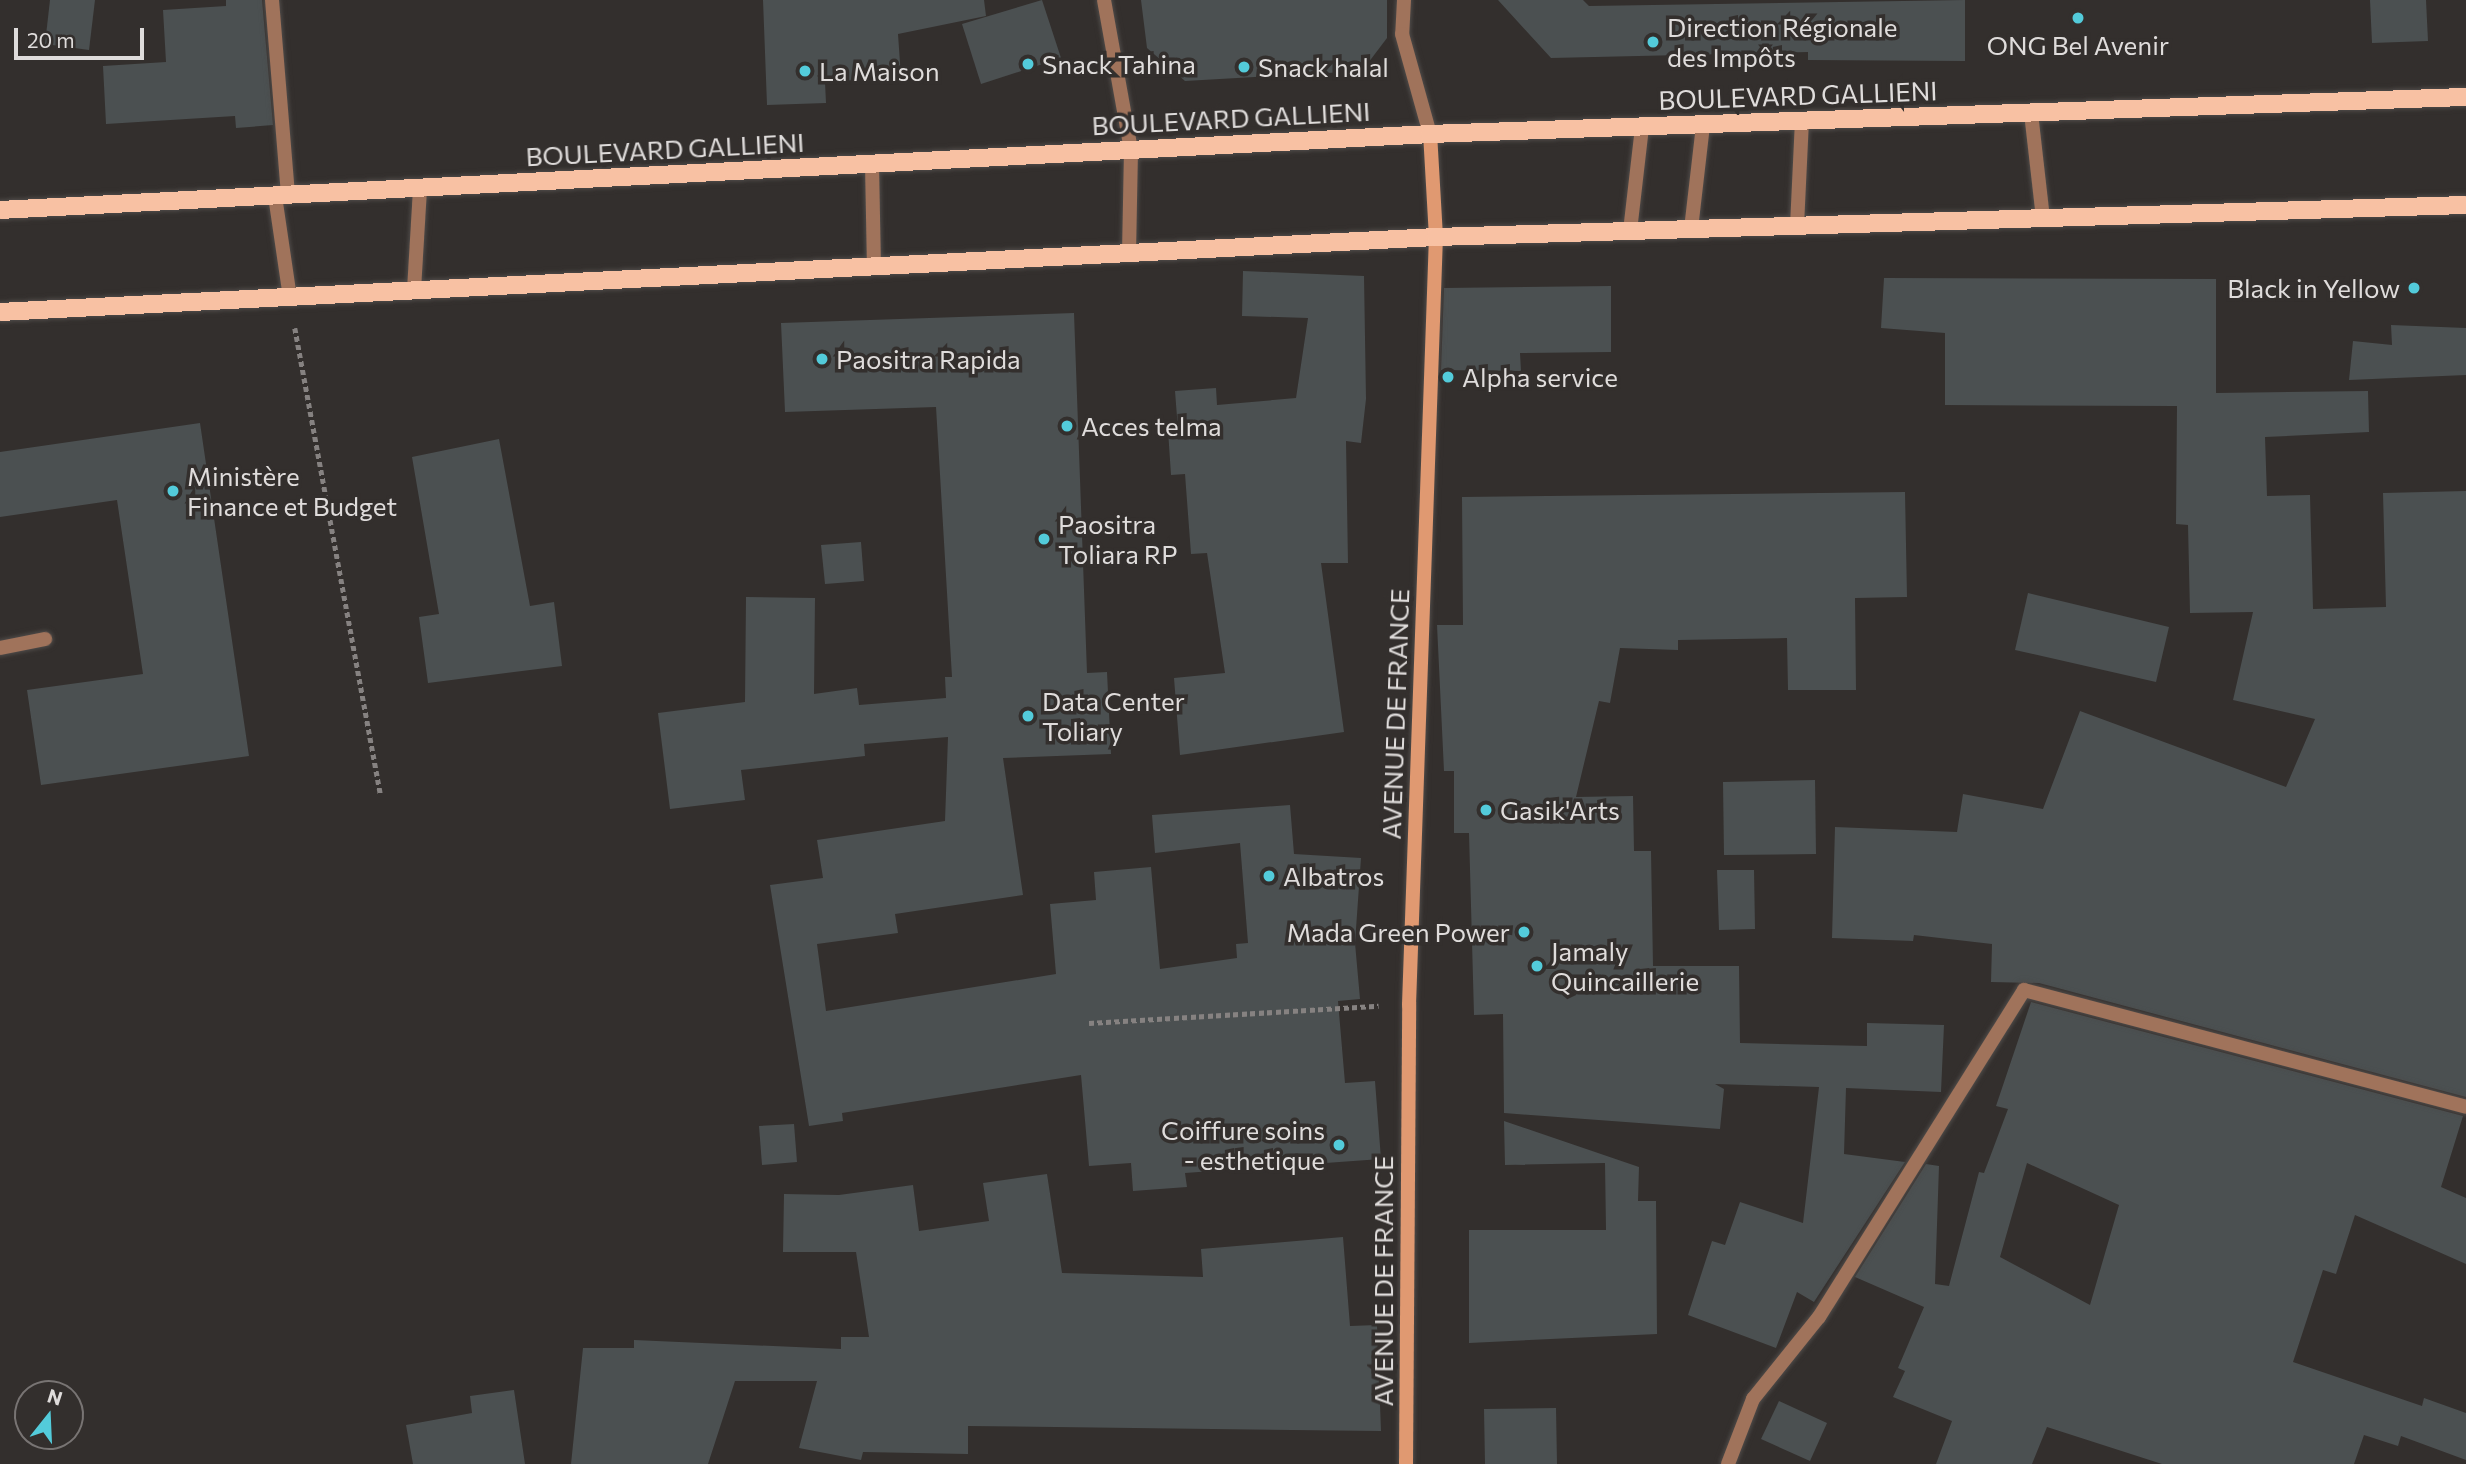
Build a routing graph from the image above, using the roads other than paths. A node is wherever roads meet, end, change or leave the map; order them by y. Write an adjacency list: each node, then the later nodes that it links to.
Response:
1 (272, 0): 13 (street)
2 (1104, 0): 10 (street)
3 (1404, 0): 9 (street)
4 (2466, 97): 5 (main road, BOULEVARD GALLIENI)
5 (2031, 113): 6 (main road, BOULEVARD GALLIENI); 16 (street)
6 (1802, 121): 7 (main road, BOULEVARD GALLIENI); 17 (street)
7 (1703, 125): 8 (main road, BOULEVARD GALLIENI); 18 (street)
8 (1642, 127): 9 (main road, BOULEVARD GALLIENI); 19 (street)
9 (1430, 134): 10 (main road, BOULEVARD GALLIENI); 20 (street, AVENUE DE FRANCE)
10 (1131, 150): 11 (main road, BOULEVARD GALLIENI); 21 (street)
11 (872, 164): 12 (main road, BOULEVARD GALLIENI); 22 (street)
12 (419, 188): 13 (main road, BOULEVARD GALLIENI); 23 (street)
13 (281, 196): 15 (main road, BOULEVARD GALLIENI); 24 (street)
14 (2466, 205): 16 (main road)
15 (0, 211)
16 (2043, 218): 17 (main road)
17 (1797, 226): 18 (main road)
18 (1691, 229): 19 (main road)
19 (1630, 231): 20 (main road)
20 (1436, 237): 21 (main road); 29 (street, AVENUE DE FRANCE)
21 (1129, 253): 22 (main road)
22 (874, 266): 23 (main road)
23 (414, 290): 24 (main road)
24 (290, 297): 25 (main road)
25 (0, 312)
26 (45, 639): 27 (street)
27 (0, 648)
28 (2466, 1107): 30 (street)
29 (1406, 1464)
30 (1728, 1464)

